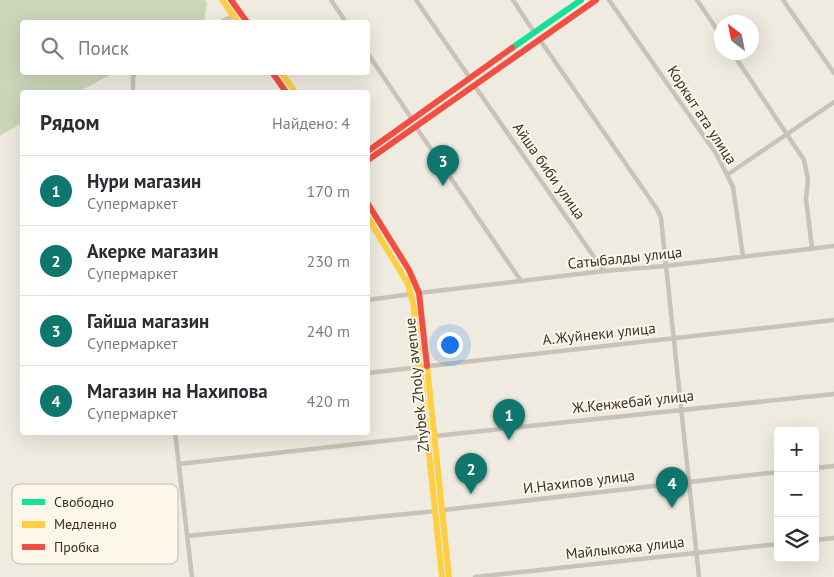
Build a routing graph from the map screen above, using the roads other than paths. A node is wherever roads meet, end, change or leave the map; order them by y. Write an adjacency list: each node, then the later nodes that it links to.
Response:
1 (222, 0): 11 (street)
2 (231, 0): 14 (street)
3 (331, 0): 15 (street)
4 (416, 0): 25 (street)
5 (513, 0): 17 (street)
6 (581, 0): 17 (street)
7 (596, 0): 18 (street)
8 (609, 0): 36 (street, Коркыт ата улица)
9 (697, 0): 16 (street)
10 (783, 0): 21 (street)
11 (233, 16): 12 (street); 13 (street)
12 (225, 20)
13 (236, 20)
14 (246, 20)
15 (345, 20)
16 (714, 25)
17 (534, 32): 25 (street)
18 (540, 40): 26 (street); 42 (street)
19 (370, 57): 31 (street)
20 (737, 60): 33 (street)
21 (834, 73)
22 (134, 75): 27 (street)
23 (274, 75): 28 (street)
24 (283, 75): 29 (street)
25 (470, 78): 31 (street)
26 (474, 85): 32 (street); 43 (street, Айша биби улица)
27 (133, 90)
28 (285, 90)
29 (294, 90)
30 (834, 102): 33 (street)
31 (412, 119): 34 (street)
32 (416, 127): 35 (street); 44 (street)
33 (786, 134): 36 (street); 40 (street)
34 (370, 150)
35 (370, 159)
36 (727, 175): 41 (street, Коркыт ата улица)
37 (370, 207): 45 (street, Zhybek Zholy avenue)
38 (370, 222): 46 (street, Zhybek Zholy avenue)
39 (834, 246): 40 (street, Сатыбалды улица)
40 (812, 248): 41 (street, Сатыбалды улица)
41 (743, 256): 42 (street, Сатыбалды улица)
42 (665, 266): 43 (street, Сатыбалды улица); 49 (street)
43 (604, 271): 44 (street, Сатыбалды улица)
44 (521, 281): 45 (street, Сатыбалды улица)
45 (418, 292): 50 (street, Zhybek Zholy avenue)
46 (411, 294): 47 (street); 51 (street, Zhybek Zholy avenue)
47 (370, 300)
48 (834, 320): 49 (street, А.Жуйнеки улица)
49 (673, 339): 50 (street, А.Жуйнеки улица); 54 (street)
50 (428, 366): 51 (street, А.Жуйнеки улица); 57 (street, Zhybek Zholy avenue)
51 (420, 367): 52 (street, А.Жуйнеки улица); 56 (street, Zhybek Zholy avenue)
52 (370, 373)
53 (834, 394): 54 (street, Ж.Кенжебай улица)
54 (682, 409): 57 (street, Ж.Кенжебай улица); 62 (street)
55 (175, 435): 58 (street)
56 (428, 436): 58 (street); 63 (street, Zhybek Zholy avenue)
57 (435, 436): 63 (street, Zhybek Zholy avenue)
58 (179, 464): 64 (street)
59 (834, 466): 60 (street)
60 (819, 468)
61 (774, 472): 62 (street, И.Нахипов улица)
62 (689, 482): 63 (street, И.Нахипов улица); 68 (street)
63 (440, 510): 64 (street, И.Нахипов улица); 70 (street, Zhybek Zholy avenue); 71 (street, Zhybek Zholy avenue)
64 (187, 536): 69 (street)
65 (834, 538): 66 (street)
66 (819, 540)
67 (774, 544): 68 (street, Майлыкожа улица)
68 (697, 553): 72 (street, Майлыкожа улица); 73 (street)
69 (192, 577)
70 (442, 577)
71 (449, 577)
72 (475, 577)
73 (699, 577)

